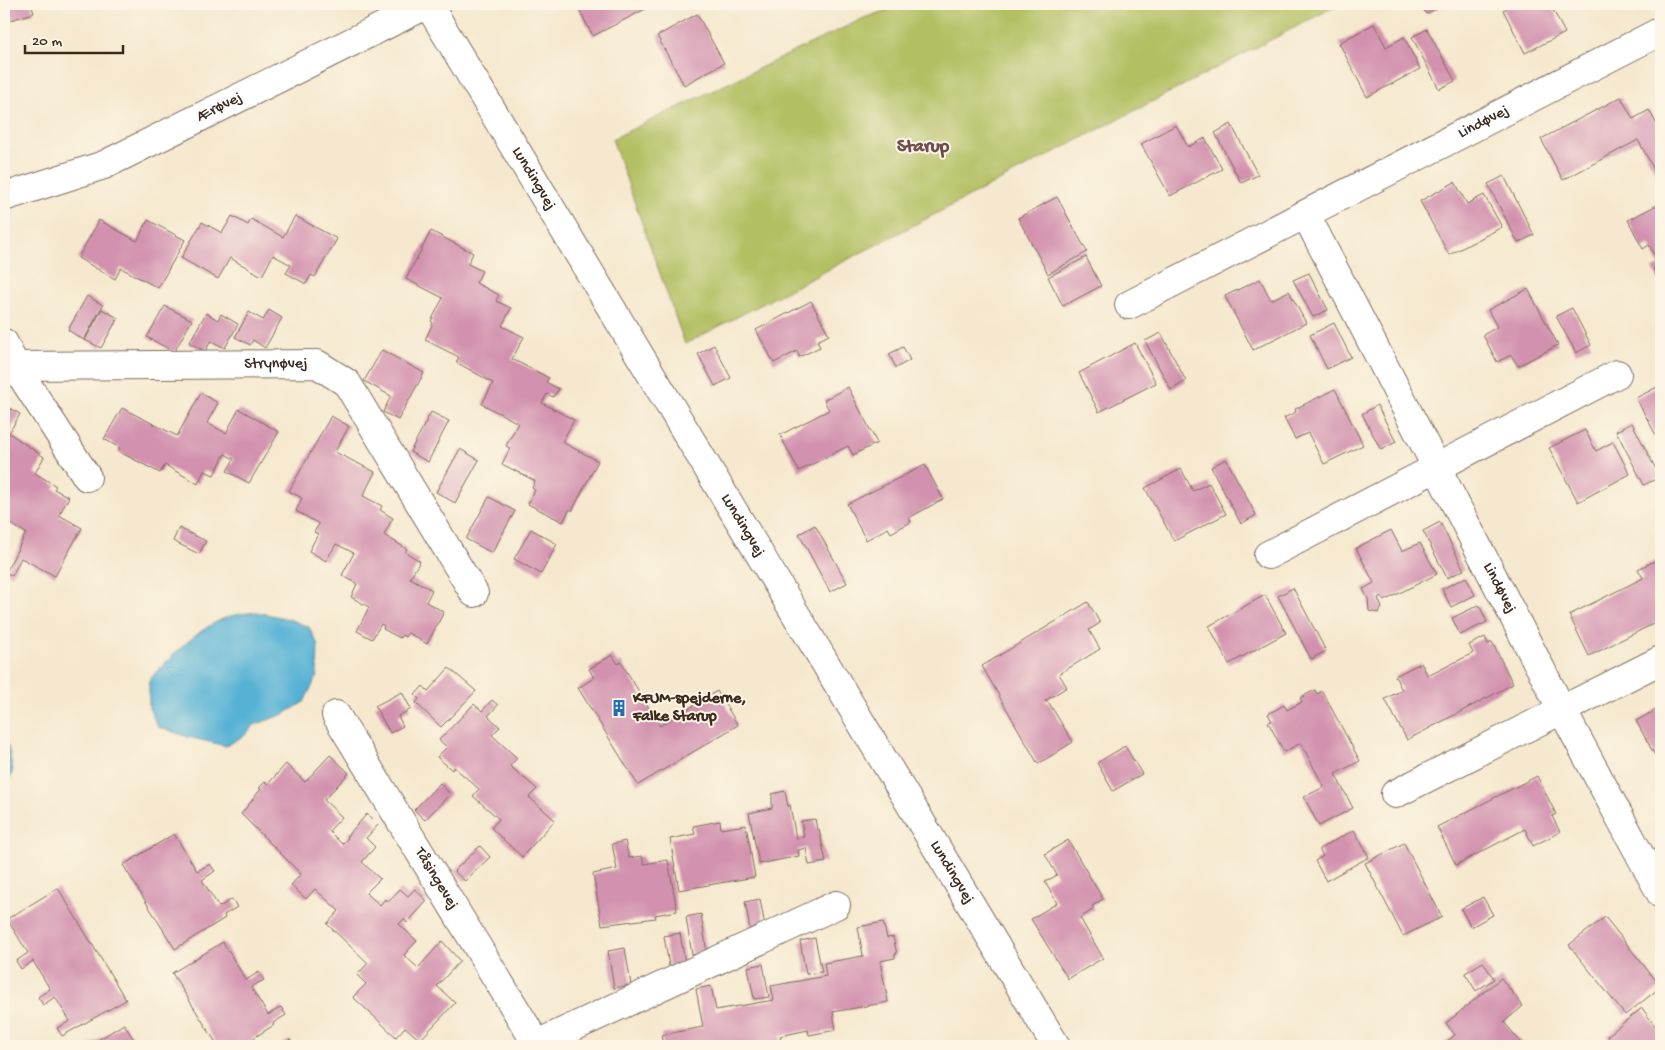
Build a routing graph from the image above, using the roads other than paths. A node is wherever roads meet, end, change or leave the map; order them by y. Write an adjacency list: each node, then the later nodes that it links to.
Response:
1 (428, 4): 3 (street, Ærøvej); 19 (street, Lundingvej)
2 (1661, 31): 4 (street, Lindøvej)
3 (4, 197)
4 (1306, 215): 5 (street, Lindøvej); 8 (street, Lindøvej)
5 (1130, 305)
6 (10, 355): 9 (street, Strynøvej); 11 (street, Strynøvej)
7 (1617, 374): 8 (street)
8 (1436, 468): 10 (street); 13 (street, Lindøvej)
9 (87, 477)
10 (1268, 554)
11 (474, 593)
12 (1661, 660): 13 (street)
13 (1562, 710): 15 (street); 16 (street, Lindøvej)
14 (336, 715): 18 (street, Tåsingevej)
15 (1396, 794)
16 (1661, 894)
17 (836, 905): 18 (street, Tåsingevej)
18 (538, 1045)
19 (1056, 1046)

